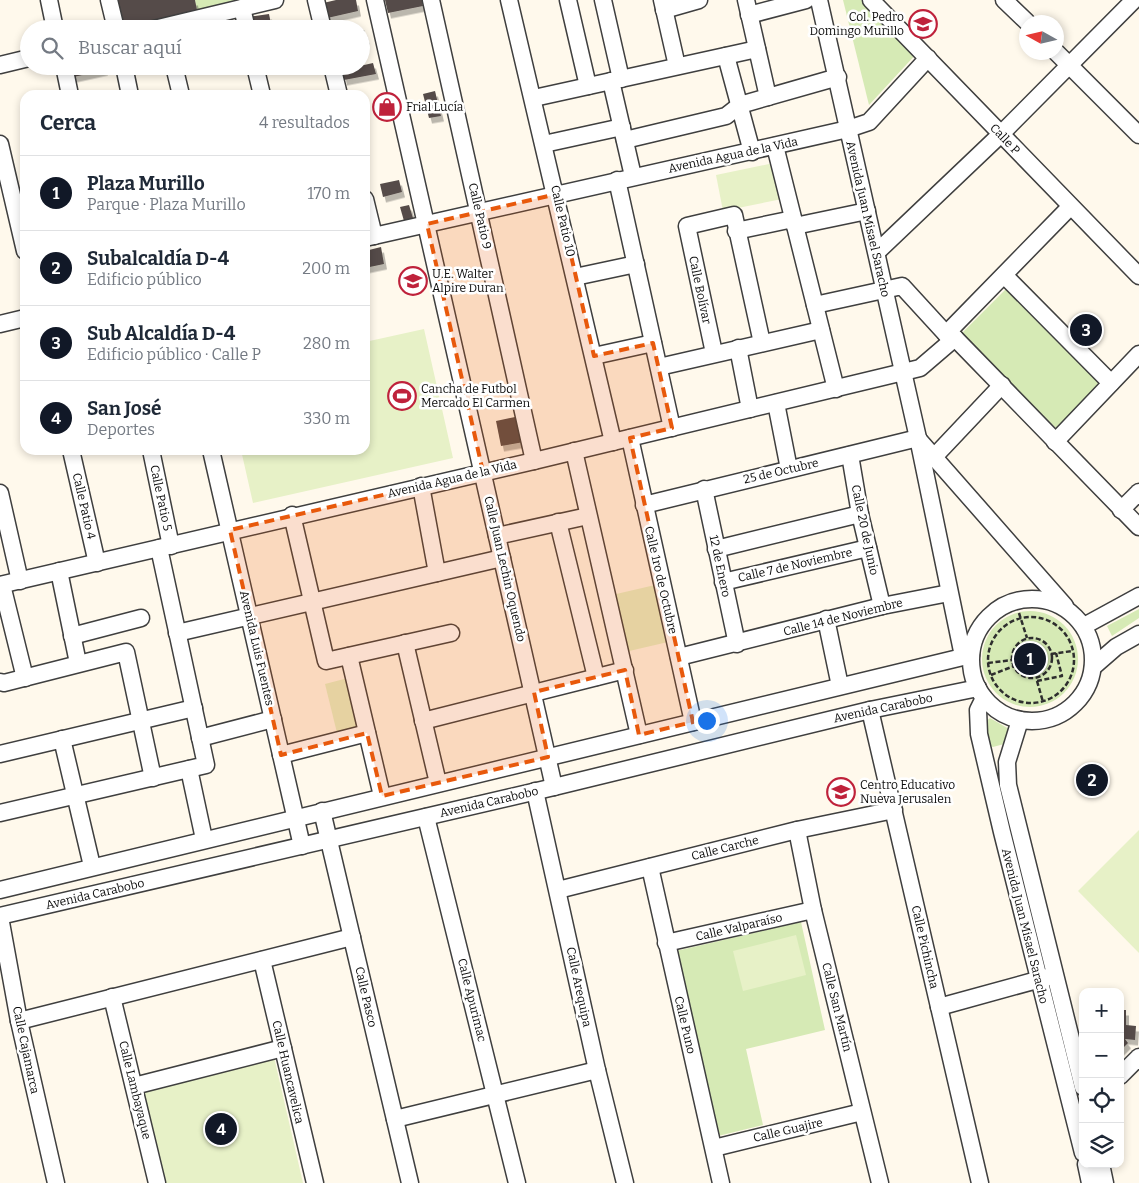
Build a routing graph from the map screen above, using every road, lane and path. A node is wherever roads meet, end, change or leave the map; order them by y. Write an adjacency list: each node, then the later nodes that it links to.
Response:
1 (49, 0): 20 (street)
2 (109, 0): 21 (street)
3 (275, 0): 18 (street)
4 (316, 0): 24 (street)
5 (375, 0): 63 (street, Calle Juan Lechin Oquendo)
6 (431, 0): 61 (street, Calle Patio 9)
7 (509, 0): 47 (street, Calle Patio 10)
8 (568, 0): 40 (street)
9 (603, 0): 39 (street)
10 (699, 0): 16 (street)
11 (806, 0): 17 (street)
12 (819, 0): 38 (street, Avenida Juan Misael Saracho)
13 (871, 0): 27 (street, Calle P)
14 (1004, 0): 19 (street)
15 (1134, 0): 30 (street)
16 (663, 5): 32 (street)
17 (747, 7): 25 (street)
18 (242, 8): 22 (street); 23 (street)
19 (1020, 15)
20 (53, 20)
21 (114, 20)
22 (194, 20)
23 (245, 20)
24 (321, 20)
25 (757, 49): 26 (street); 46 (street)
26 (726, 56): 32 (street); 48 (street)
27 (928, 58): 49 (street, Avenida Agua de la Vida); 51 (street, Calle P)
28 (20, 60): 31 (street)
29 (1064, 60): 30 (street)
30 (1068, 64): 51 (street); 52 (street)
31 (0, 65)
32 (677, 66): 39 (street)
33 (66, 75): 41 (street)
34 (126, 75): 42 (street)
35 (176, 75): 43 (street)
36 (257, 75): 44 (street)
37 (334, 75): 45 (street)
38 (838, 77): 46 (street); 49 (street, Avenida Juan Misael Saracho)
39 (616, 80): 40 (street); 50 (street)
40 (588, 86): 47 (street)
41 (69, 90)
42 (129, 90)
43 (179, 90)
44 (261, 90)
45 (338, 90)
46 (768, 97): 48 (street)
47 (534, 98): 54 (street, Calle Patio 10)
48 (740, 105): 50 (street); 56 (street)
49 (848, 130): 55 (street, Avenida Agua de la Vida); 60 (street, Avenida Juan Misael Saracho)
50 (623, 133): 54 (street); 57 (street)
51 (1001, 134): 59 (street, Calle P); 67 (street)
52 (1139, 135)
53 (0, 144): 64 (street)
54 (544, 144): 58 (street, Calle Patio 10)
55 (775, 146): 56 (street, Avenida Agua de la Vida); 62 (street)
56 (752, 152): 57 (street, Avenida Agua de la Vida)
57 (625, 178): 58 (street, Avenida Agua de la Vida); 68 (street)
58 (557, 194): 61 (street, Avenida Agua de la Vida); 71 (street, Calle Patio 10)
59 (1070, 207): 69 (street, Avenida Agua de la Vida); 70 (street, Calle P)
60 (867, 211): 62 (street); 67 (street, Avenida Juan Misael Saracho)
61 (479, 212): 63 (street, Avenida Agua de la Vida); 102 (street, Calle Patio 9)
62 (794, 222): 65 (street); 73 (street)
63 (427, 224): 66 (street, Avenida Agua de la Vida); 104 (street, Calle Juan Lechin Oquendo)
64 (20, 230)
65 (736, 231): 79 (street); 81 (street, Calle Bolívar)
66 (370, 237)
67 (877, 252): 72 (street, Avenida Juan Misael Saracho)
68 (636, 264): 71 (street); 78 (street)
69 (1004, 275): 77 (street, Avenida Agua de la Vida); 86 (street)
70 (1139, 276)
71 (575, 277): 83 (street, Calle Patio 10)
72 (884, 289): 73 (street); 77 (street); 85 (street, Avenida Juan Misael Saracho)
73 (815, 305): 76 (street)
74 (20, 319): 75 (street)
75 (0, 324)
76 (821, 330): 79 (street); 88 (street)
77 (950, 336): 85 (street, Avenida Agua de la Vida); 87 (street)
78 (654, 343): 83 (street); 84 (street)
79 (762, 343): 80 (street)
80 (738, 348): 81 (street); 90 (street)
81 (714, 353): 84 (street)
82 (1139, 354): 86 (street)
83 (594, 356): 94 (street, Calle Patio 10)
84 (659, 367): 91 (street)
85 (903, 371): 88 (street, Avenida Agua de la Vida); 93 (street, Avenida Juan Misael Saracho)
86 (1111, 383): 95 (street)
87 (1002, 385): 95 (street); 101 (street)
88 (836, 389): 89 (street, Avenida Agua de la Vida)
89 (776, 403): 90 (street, Avenida Agua de la Vida); 103 (street)
90 (750, 409): 91 (street, Avenida Agua de la Vida)
91 (672, 428): 92 (street, Avenida Agua de la Vida)
92 (630, 438): 94 (street, Avenida Agua de la Vida); 109 (street, Calle 1ro de Octubre)
93 (918, 438): 100 (street, 25 de Octubre); 101 (street, Avenida Juan Misael Saracho); 128 (street, Avenida Juan Misael Saracho)
94 (613, 442): 96 (street, Avenida Agua de la Vida)
95 (1055, 442): 110 (street)
96 (574, 451): 102 (street, Avenida Agua de la Vida); 113 (street)
97 (72, 455): 122 (street, Calle Patio 4)
98 (152, 455): 118 (street, Calle Patio 5)
99 (212, 455): 116 (street, Avenida Luis Fuentes)
100 (850, 455): 103 (street, 25 de Octubre); 111 (street, Calle 20 de Junio)
101 (934, 457): 132 (street, Avenida Juan Misael Saracho)
102 (534, 461): 104 (street, Avenida Agua de la Vida)
103 (789, 469): 106 (street, 25 de Octubre)
104 (483, 472): 105 (street, Avenida Agua de la Vida); 117 (street, Calle Juan Lechin Oquendo)
105 (421, 486): 112 (street, Avenida Agua de la Vida); 124 (street)
106 (704, 489): 109 (street, 25 de Octubre); 120 (street, 12 de Enero)
107 (1139, 492): 110 (street)
108 (0, 493): 125 (street)
109 (644, 505): 150 (street, Calle 1ro de Octubre)
110 (1121, 510): 115 (street)
111 (860, 514): 119 (street, Calle 20 de Junio); 120 (street)
112 (292, 516): 116 (street, Avenida Agua de la Vida); 130 (street)
113 (588, 516): 114 (street); 157 (street)
114 (558, 522): 117 (street); 158 (street)
115 (1139, 528)
116 (230, 530): 118 (street, Avenida Agua de la Vida); 134 (street, Avenida Luis Fuentes)
117 (497, 536): 121 (street, Calle Juan Lechin Oquendo)
118 (165, 547): 122 (street, Avenida Agua de la Vida); 140 (street, Calle Patio 5)
119 (868, 548): 126 (street, Calle 7 de Noviembre); 131 (street, Calle 20 de Junio)
120 (716, 549): 126 (street, 12 de Enero)
121 (502, 558): 124 (street); 164 (street, Calle Juan Lechin Oquendo)
122 (97, 563): 123 (street, Avenida Agua de la Vida)
123 (59, 572): 125 (street, Avenida Agua de la Vida); 142 (street)
124 (437, 573): 130 (street)
125 (20, 580): 127 (street, Avenida Agua de la Vida)
126 (723, 582): 145 (street, 12 de Enero)
127 (1, 585): 159 (street)
128 (949, 594): 131 (street, Calle 14 de Noviembre); 151 (street, Avenida Juan Misael Saracho)
129 (1139, 596): 138 (street)
130 (312, 602): 134 (street); 149 (street)
131 (882, 606): 137 (street, Calle 14 de Noviembre)
132 (1070, 612): 138 (street); 151 (street)
133 (1019, 613): 136 (path)
134 (250, 616): 140 (street); 168 (street, Avenida Luis Fuentes)
135 (141, 618): 142 (street)
136 (1020, 618): 143 (path); 146 (path); 154 (path)
137 (826, 619): 145 (street, Calle 14 de Noviembre); 163 (street)
138 (1084, 626): 156 (street)
139 (451, 632): 144 (street)
140 (177, 633): 166 (street, Calle Patio 5)
141 (1139, 634): 156 (street)
142 (72, 636): 153 (street)
143 (1027, 638): 148 (path); 152 (path)
144 (405, 644): 149 (street); 170 (street)
145 (737, 644): 150 (street, Calle 14 de Noviembre)
146 (1072, 651): 147 (path); 165 (path)
147 (1056, 653): 148 (path); 160 (path)
148 (1051, 654): 160 (path)
149 (349, 656): 173 (street)
150 (679, 657): 172 (street, Calle 1ro de Octubre)
151 (973, 658): 154 (path); 162 (street, Avenida Juan Misael Saracho); 163 (street)
152 (1013, 660): 154 (path); 155 (path)
153 (78, 663): 159 (street); 169 (street)
154 (988, 663): 162 (path)
155 (1014, 666): 160 (path); 162 (path)
156 (1093, 667): 171 (street)
157 (625, 670): 158 (street); 174 (street)
158 (596, 677): 164 (street)
159 (25, 678): 161 (street)
160 (1037, 679): 165 (path)
161 (2, 682)
162 (985, 684): 165 (path); 167 (street, Avenida Carabobo); 171 (street); 206 (street, Avenida Juan Misael Saracho)
163 (840, 686): 172 (street)
164 (534, 692): 170 (street); 179 (street, Calle Juan Lechin Oquendo)
165 (1043, 702)
166 (194, 708): 169 (street); 175 (street, Calle Patio 5)
167 (870, 710): 183 (street, Avenida Carabobo); 188 (street, Calle Pichincha)
168 (273, 719): 175 (street); 178 (street, Avenida Luis Fuentes)
169 (141, 720): 176 (street); 181 (street)
170 (423, 720): 182 (street)
171 (1020, 720): 205 (street, Avenida Juan Misael Saracho)
172 (693, 722): 174 (street)
173 (367, 733): 178 (street); 186 (street)
174 (639, 735): 179 (street)
175 (200, 738): 180 (street, Calle Patio 5)
176 (62, 739): 177 (street); 185 (street)
177 (0, 754)
178 (281, 755): 190 (street, Avenida Luis Fuentes)
179 (548, 757): 182 (street); 183 (street, Calle Juan Lechin Oquendo)
180 (189, 769): 181 (street); 193 (street)
181 (153, 778): 185 (street)
182 (438, 783): 186 (street)
183 (554, 787): 184 (street, Avenida Carabobo)
184 (535, 791): 191 (street, Avenida Carabobo); 199 (street, Calle Arequipa)
185 (76, 796): 189 (street); 196 (street)
186 (382, 796): 187 (street)
187 (322, 810): 190 (street); 194 (street, Calle Pasco)
188 (894, 810): 192 (street, Calle Carche); 208 (street, Calle Pichincha)
189 (0, 813)
190 (295, 817): 193 (street); 195 (street, Avenida Luis Fuentes)
191 (426, 817): 194 (street, Avenida Carabobo); 216 (street, Calle Apurimac)
192 (797, 830): 197 (street, Calle Carche); 200 (street, Calle San Martín)
193 (204, 839): 196 (street)
194 (329, 840): 195 (street, Avenida Carabobo); 202 (street, Calle Pasco)
195 (302, 846): 201 (street, Avenida Carabobo)
196 (92, 866): 198 (street)
197 (650, 867): 199 (street, Calle Carche); 203 (street, Calle Puno)
198 (0, 890)
199 (558, 890): 212 (street, Calle Arequipa)
200 (813, 910): 203 (street, Calle Valparaíso); 218 (street, Calle San Martín)
201 (0, 916): 209 (street, Calle Cajamarca)
202 (352, 937): 204 (street); 219 (street, Calle Pasco)
203 (666, 943): 221 (street, Calle Puno)
204 (262, 960): 207 (street); 210 (street, Calle Huancavelica)
205 (1055, 975): 206 (street); 214 (street, Avenida Juan Misael Saracho)
206 (1038, 980): 208 (street); 217 (street, Avenida Juan Misael Saracho)
207 (112, 997): 209 (street); 215 (street, Calle Lambayaque)
208 (939, 1007): 232 (street, Calle Pichincha)
209 (19, 1021): 224 (street, Calle Cajamarca)
210 (283, 1048): 215 (street); 226 (street, Calle Huancavelica)
211 (1139, 1057): 213 (street)
212 (597, 1070): 216 (street); 229 (street, Calle Arequipa)
213 (1124, 1072)
214 (1081, 1078)
215 (134, 1086): 225 (street, Calle Lambayaque)
216 (495, 1094): 219 (street); 228 (street, Calle Apurimac)
217 (1077, 1110): 220 (street, Avenida Juan Misael Saracho)
218 (862, 1112): 221 (street, Calle Guajire); 231 (street, Calle San Martín)
219 (395, 1119): 227 (street, Calle Pasco)
220 (1079, 1124)
221 (714, 1148): 230 (street, Calle Puno)
222 (1087, 1168): 233 (street)
223 (1101, 1168): 234 (street)
224 (56, 1183)
225 (157, 1183)
226 (315, 1183)
227 (410, 1183)
228 (517, 1183)
229 (625, 1183)
230 (722, 1183)
231 (880, 1183)
232 (980, 1183)
233 (1090, 1183)
234 (1105, 1183)

